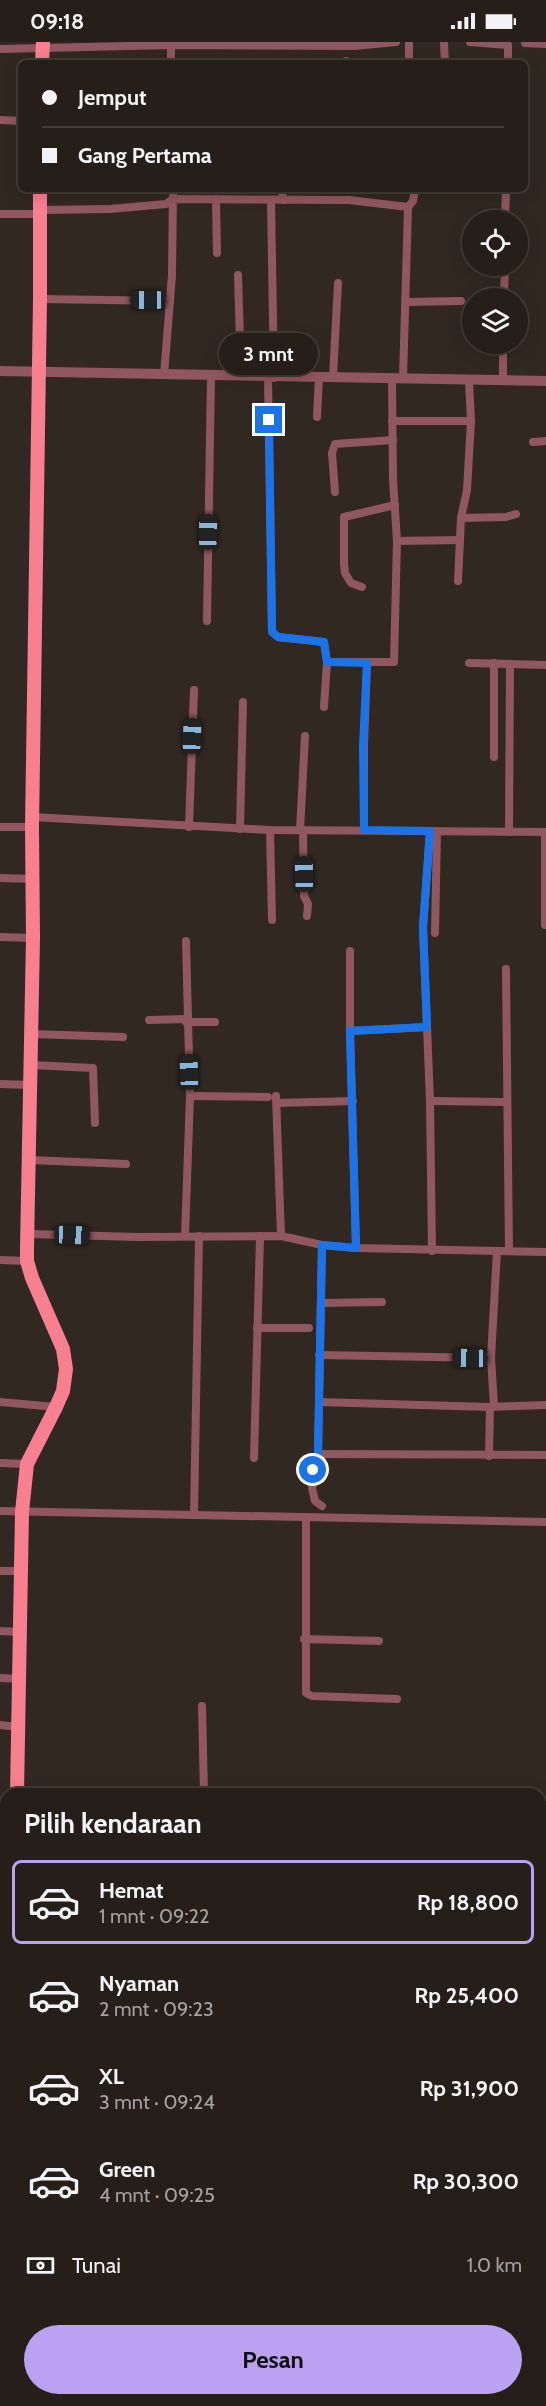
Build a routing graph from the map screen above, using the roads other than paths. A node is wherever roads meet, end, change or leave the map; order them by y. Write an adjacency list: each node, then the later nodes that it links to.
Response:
1 (396, 42): 9 (street)
2 (408, 42): 14 (street)
3 (444, 42): 15 (street)
4 (470, 42): 16 (street)
5 (526, 42): 10 (street)
6 (135, 44): 7 (street); 12 (street)
7 (171, 44): 8 (street); 13 (street)
8 (245, 44): 9 (street)
9 (354, 44)
10 (546, 44)
11 (0, 50): 12 (street)
12 (42, 52)
13 (171, 60)
14 (409, 60)
15 (445, 60)
16 (508, 60)
17 (0, 120): 18 (street)
18 (18, 122)
19 (40, 192): 30 (main road)
20 (173, 192): 24 (street)
21 (282, 192): 26 (street)
22 (414, 192): 28 (street)
23 (506, 192): 29 (street)
24 (173, 199): 25 (street); 30 (street); 36 (street)
25 (216, 199): 27 (street); 32 (street)
26 (283, 200): 27 (street); 28 (street)
27 (271, 201): 45 (street)
28 (408, 207): 38 (street)
29 (506, 210)
30 (40, 212): 31 (street); 35 (main road)
31 (0, 214)
32 (217, 253)
33 (238, 275): 44 (street)
34 (338, 283): 46 (street)
35 (40, 299): 36 (street); 41 (main road)
36 (170, 301): 42 (street)
37 (461, 301): 38 (street)
38 (406, 302): 48 (street)
39 (504, 354): 50 (street)
40 (0, 371): 41 (street)
41 (38, 373): 42 (street); 78 (main road)
42 (164, 375): 43 (street)
43 (211, 376): 44 (street); 66 (street)
44 (241, 376): 45 (street)
45 (271, 377): 47 (street); 67 (street)
46 (333, 377): 47 (street); 48 (street)
47 (319, 378): 52 (street)
48 (398, 379): 49 (street); 53 (street)
49 (469, 381): 50 (street); 54 (street)
50 (503, 381): 51 (street)
51 (546, 381)
52 (317, 417)
53 (392, 421): 54 (street); 55 (street)
54 (471, 421): 61 (street)
55 (393, 441): 58 (street); 59 (street)
56 (533, 441): 57 (street)
57 (546, 441)
58 (335, 492)
59 (395, 505): 63 (street); 65 (street)
60 (516, 514): 61 (street)
61 (461, 518): 62 (street)
62 (460, 540): 63 (street); 64 (street)
63 (397, 541): 68 (street)
64 (458, 581)
65 (362, 587)
66 (207, 621)
67 (327, 662): 68 (street); 75 (street)
68 (367, 663): 84 (street)
69 (469, 663): 70 (street)
70 (494, 663): 71 (street); 77 (street)
71 (510, 664): 72 (street); 86 (street)
72 (546, 665)
73 (194, 690): 80 (street)
74 (243, 702): 81 (street)
75 (324, 707)
76 (305, 735): 83 (street)
77 (494, 757)
78 (32, 822): 79 (street); 80 (street); 89 (main road)
79 (0, 827)
80 (189, 827): 81 (street)
81 (240, 829): 82 (street)
82 (270, 830): 83 (street); 91 (street)
83 (301, 830): 84 (street); 90 (street)
84 (364, 830): 85 (street)
85 (434, 831): 86 (street); 93 (street); 102 (street)
86 (508, 832): 87 (street)
87 (546, 832): 92 (street)
88 (0, 878): 89 (street)
89 (33, 879): 95 (main road)
90 (307, 916)
91 (272, 920)
92 (544, 925)
93 (435, 933)
94 (0, 937): 95 (street)
95 (33, 938): 104 (main road)
96 (186, 941): 100 (street)
97 (350, 951): 103 (street)
98 (506, 969): 113 (street)
99 (149, 1020): 100 (street)
100 (186, 1021): 101 (street); 109 (street)
101 (214, 1022)
102 (427, 1027): 103 (street); 112 (street)
103 (350, 1031): 111 (street)
104 (31, 1034): 105 (street); 106 (main road)
105 (123, 1036)
106 (31, 1065): 108 (main road); 114 (street)
107 (0, 1084): 108 (street)
108 (30, 1084): 115 (main road)
109 (190, 1096): 110 (street); 118 (street)
110 (273, 1099): 111 (street); 121 (street)
111 (353, 1101): 123 (street)
112 (430, 1101): 113 (street); 124 (street)
113 (507, 1102): 126 (street)
114 (94, 1123)
115 (29, 1160): 116 (street); 117 (main road)
116 (126, 1164)
117 (28, 1234): 118 (street); 129 (main road)
118 (185, 1236): 119 (street)
119 (199, 1236): 120 (street); 150 (street)
120 (260, 1236): 121 (street); 132 (street)
121 (281, 1236): 122 (street)
122 (322, 1245): 123 (street); 131 (street)
123 (356, 1248): 124 (street)
124 (432, 1251): 125 (street)
125 (498, 1251): 126 (street); 135 (street)
126 (509, 1251): 127 (street)
127 (546, 1252)
128 (0, 1260): 129 (street)
129 (27, 1261): 139 (main road)
130 (382, 1302): 131 (street)
131 (321, 1303): 134 (street)
132 (257, 1328): 133 (street); 144 (street)
133 (309, 1328)
134 (320, 1355): 135 (street); 137 (street)
135 (491, 1358): 140 (street)
136 (0, 1402): 139 (street)
137 (319, 1402): 140 (street); 141 (street)
138 (546, 1405): 140 (street)
139 (56, 1407): 146 (main road)
140 (492, 1407): 143 (street)
141 (318, 1454): 143 (street); 147 (street)
142 (546, 1455): 143 (street)
143 (489, 1456)
144 (254, 1458)
145 (0, 1463): 146 (street)
146 (27, 1464): 149 (main road)
147 (322, 1506)
148 (0, 1511): 149 (street)
149 (22, 1512): 150 (street); 154 (main road)
150 (194, 1515): 151 (street)
151 (306, 1517): 152 (street); 157 (street)
152 (546, 1522)
153 (0, 1571): 154 (street)
154 (22, 1571): 156 (main road)
155 (0, 1631): 156 (street)
156 (22, 1632): 160 (main road)
157 (304, 1639): 158 (street); 161 (street)
158 (379, 1641)
159 (0, 1677): 160 (street)
160 (20, 1679): 164 (main road)
161 (397, 1699)
162 (202, 1706): 166 (street)
163 (0, 1725): 164 (street)
164 (19, 1727): 165 (main road)
165 (17, 1788)
166 (204, 1788)

